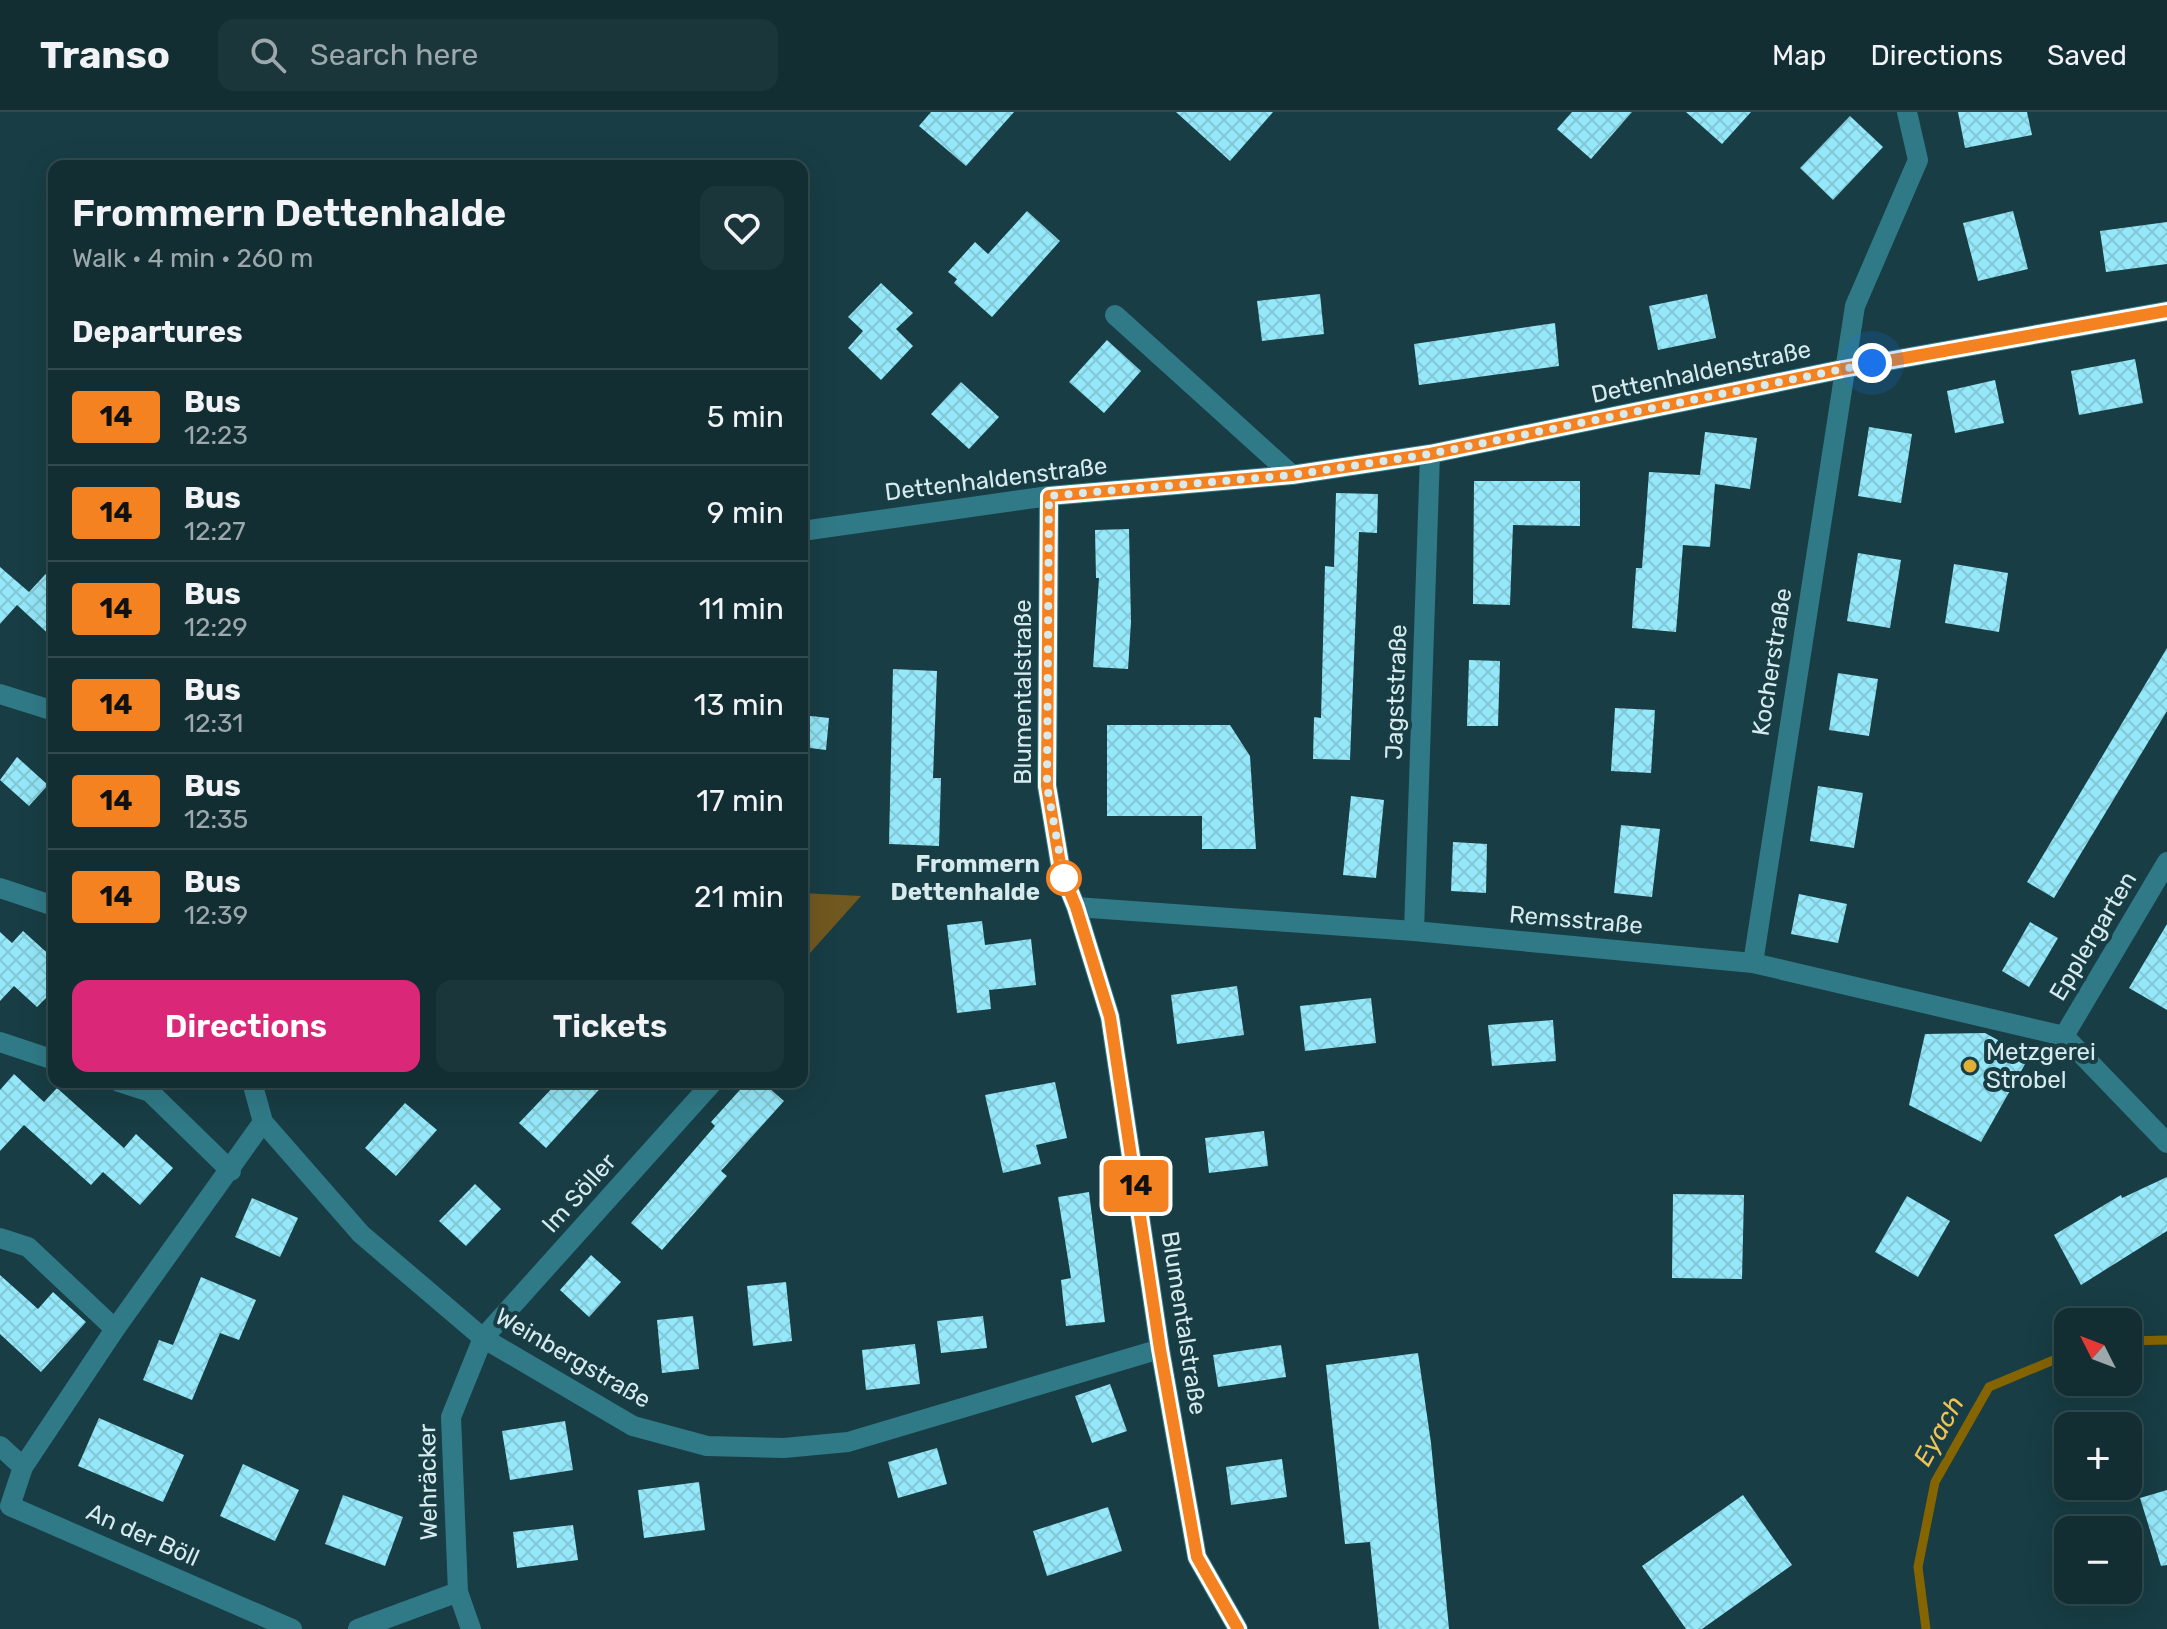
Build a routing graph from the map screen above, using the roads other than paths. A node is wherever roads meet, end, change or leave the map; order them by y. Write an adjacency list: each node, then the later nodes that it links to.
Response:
1 (1907, 112): 4 (street, Kocherstraße)
2 (2167, 311): 4 (street, Dettenhaldenstraße)
3 (1115, 315): 6 (street)
4 (1843, 369): 5 (street, Dettenhaldenstraße); 16 (street, Kocherstraße)
5 (1430, 454): 6 (street, Dettenhaldenstraße); 15 (street, Jagststraße)
6 (1292, 475): 7 (street, Dettenhaldenstraße)
7 (1049, 496): 8 (street, Dettenhaldenstraße); 14 (street, Blumentalstraße)
8 (808, 530)
9 (0, 694): 10 (street)
10 (48, 709)
11 (2167, 862): 17 (street, Epplergarten)
12 (0, 888): 13 (street)
13 (48, 904)
14 (1076, 907): 15 (street, Remsstraße); 29 (street, Blumentalstraße)
15 (1414, 931): 16 (street, Remsstraße)
16 (1753, 963): 17 (street, Remsstraße)
17 (2064, 1036): 24 (street)
18 (0, 1042): 19 (street)
19 (48, 1058)
20 (138, 1088): 25 (street)
21 (254, 1088): 23 (street, Weinbergstraße)
22 (708, 1088): 28 (street, Im Söller)
23 (263, 1122): 25 (street, An der Böll); 28 (street, Weinbergstraße)
24 (2167, 1143)
25 (231, 1171): 27 (street, An der Böll)
26 (0, 1238): 27 (street)
27 (115, 1329): 31 (street, An der Böll)
28 (483, 1338): 29 (street, Weinbergstraße); 32 (street, Wehräcker)
29 (1160, 1349): 36 (street, Blumentalstraße)
30 (0, 1446): 31 (street)
31 (23, 1467): 33 (street, An der Böll)
32 (458, 1592): 34 (street); 35 (street, Wehräcker)
33 (292, 1629)
34 (358, 1629)
35 (471, 1629)
36 (1238, 1629)

